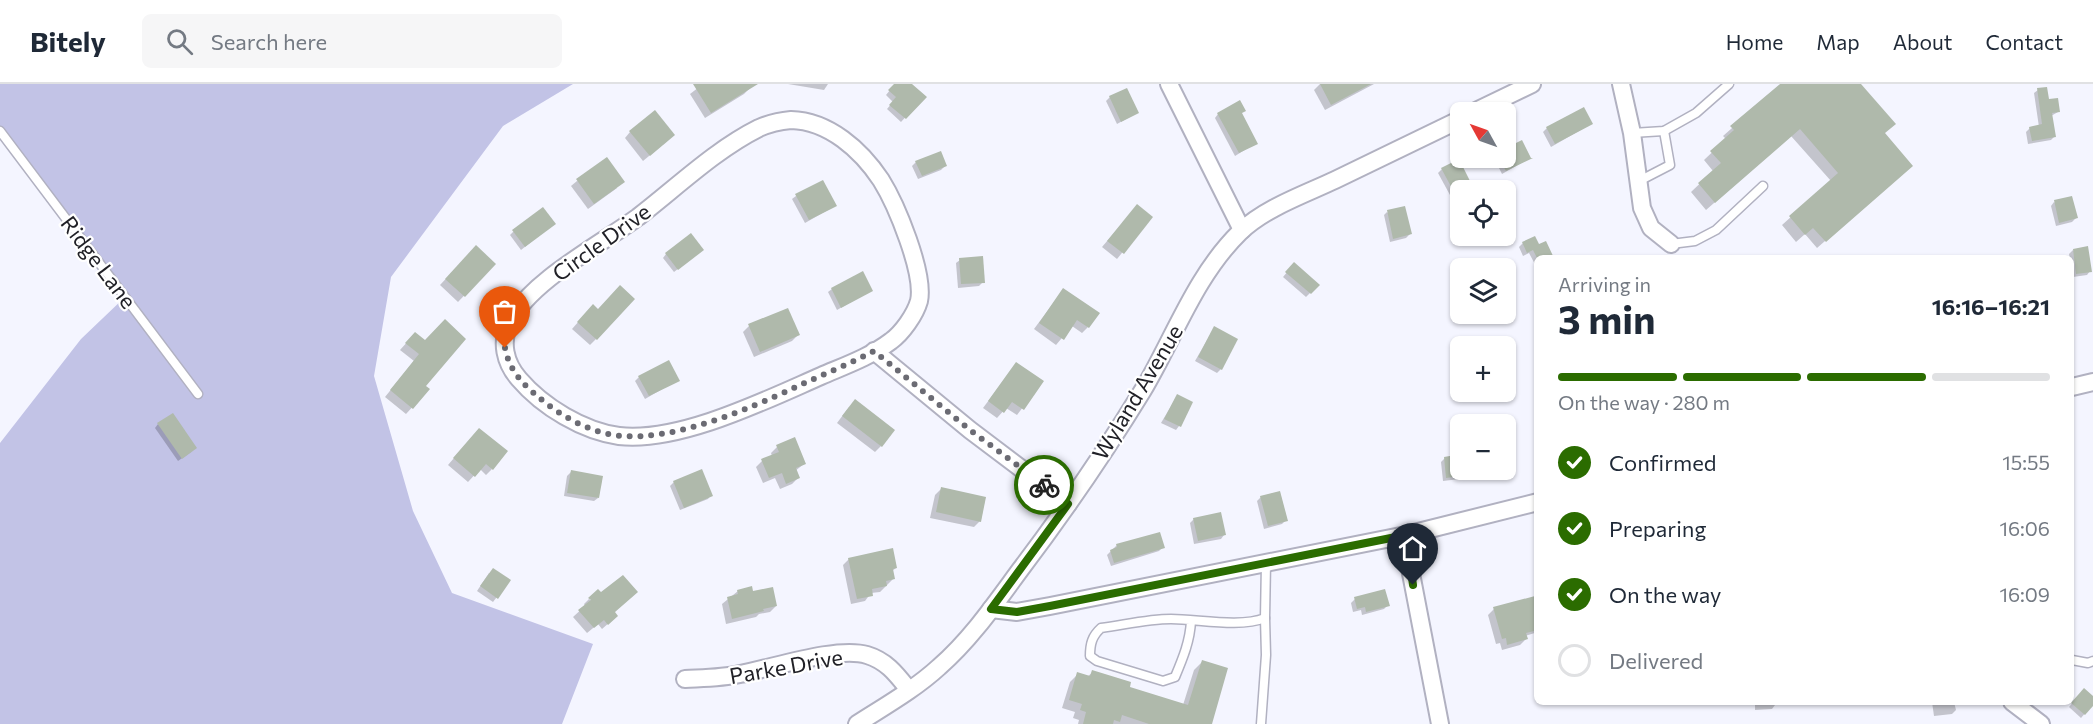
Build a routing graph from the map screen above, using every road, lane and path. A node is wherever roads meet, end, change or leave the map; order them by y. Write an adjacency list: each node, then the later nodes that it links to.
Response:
1 (1169, 84): 12 (street)
2 (1532, 84): 5 (street)
3 (1621, 84): 9 (street)
4 (1729, 84): 8 (lane)
5 (1495, 102)
6 (1450, 124): 12 (street, Wyland Avenue)
7 (0, 131): 17 (lane, Ridge Lane)
8 (1664, 131): 9 (lane); 10 (lane)
9 (1632, 133): 10 (street)
10 (1639, 181): 13 (street)
11 (1763, 186): 13 (lane)
12 (1242, 230): 19 (street, Wyland Avenue)
13 (1671, 244)
14 (874, 351): 14 (street, Circle Drive); 19 (street)
15 (2093, 382): 16 (street)
16 (2074, 387)
17 (198, 394)
18 (1534, 503): 20 (street)
19 (1068, 504): 22 (street, Wyland Avenue)
20 (1406, 535): 21 (street); 32 (street)
21 (1266, 563): 22 (street); 23 (lane)
22 (991, 609): 28 (street, Wyland Avenue)
23 (1265, 618): 24 (lane); 31 (lane)
24 (1191, 621): 24 (lane)
25 (2074, 660): 26 (lane)
26 (2093, 661)
27 (685, 679): 28 (street, Parke Drive)
28 (909, 690): 30 (street, Wyland Avenue)
29 (2016, 705): 33 (street)
30 (857, 724)
31 (1261, 724)
32 (1440, 724)
33 (2041, 724)

